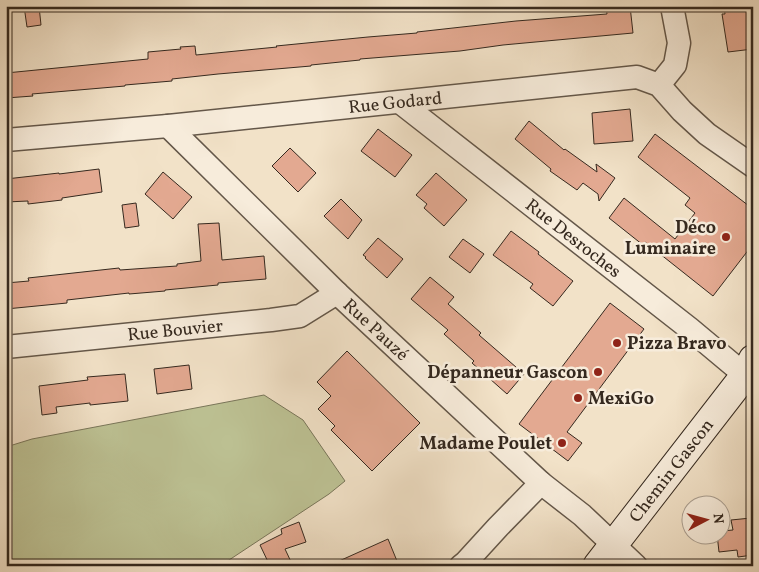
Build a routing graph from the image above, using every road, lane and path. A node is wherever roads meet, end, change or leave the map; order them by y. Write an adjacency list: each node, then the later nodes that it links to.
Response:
1 (672, 6): 2 (street)
2 (659, 85): 3 (street, Rue Godard); 6 (street, Rue Godard)
3 (401, 103): 4 (street, Rue Godard); 9 (street, Rue Desroches)
4 (168, 126): 5 (street, Rue Godard); 7 (street, Rue Pauzé)
5 (6, 140)
6 (753, 166)
7 (337, 293): 8 (street, Rue Bouvier); 10 (street, Rue Pauzé)
8 (6, 347)
9 (750, 367): 11 (main road, Chemin Gascon)
10 (541, 483): 11 (street, Rue Pauzé); 12 (street)
11 (614, 545): 13 (main road, Chemin Gascon); 14 (street, Rue Pauzé)
12 (461, 566)
13 (597, 566)
14 (636, 566)

